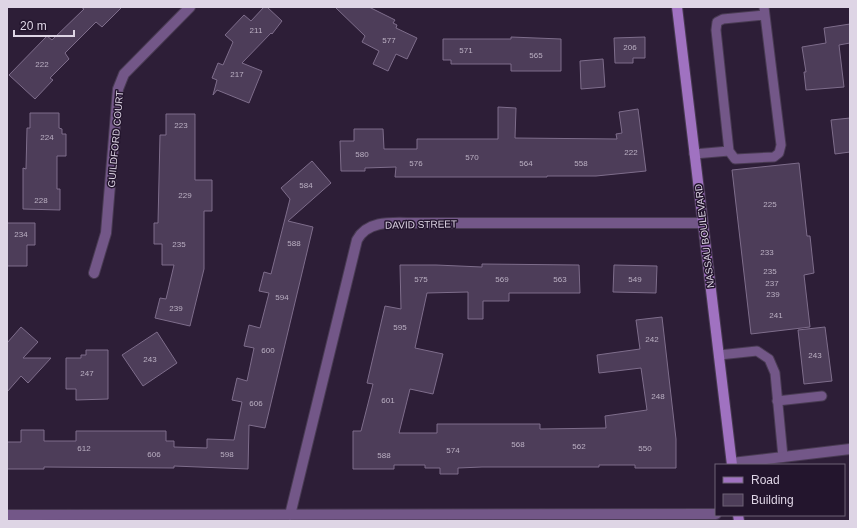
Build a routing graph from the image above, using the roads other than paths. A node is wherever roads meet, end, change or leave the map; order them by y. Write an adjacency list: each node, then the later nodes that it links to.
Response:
1 (190, 7): 7 (street, GUILDFORD COURT)
2 (677, 7): 5 (main road, NASSAU BOULEVARD)
3 (765, 11): 4 (lane); 4 (lane)
4 (729, 151): 5 (lane)
5 (694, 154): 6 (main road, NASSAU BOULEVARD)
6 (703, 223): 8 (main road, NASSAU BOULEVARD); 16 (street, DAVID STREET)
7 (94, 273)
8 (719, 355): 10 (lane); 13 (main road, NASSAU BOULEVARD)
9 (822, 396): 10 (lane)
10 (777, 401): 12 (lane)
11 (850, 449): 12 (street)
12 (783, 457): 13 (street)
13 (732, 464)
14 (715, 514): 16 (street)
15 (7, 515): 16 (street)
16 (290, 515)

